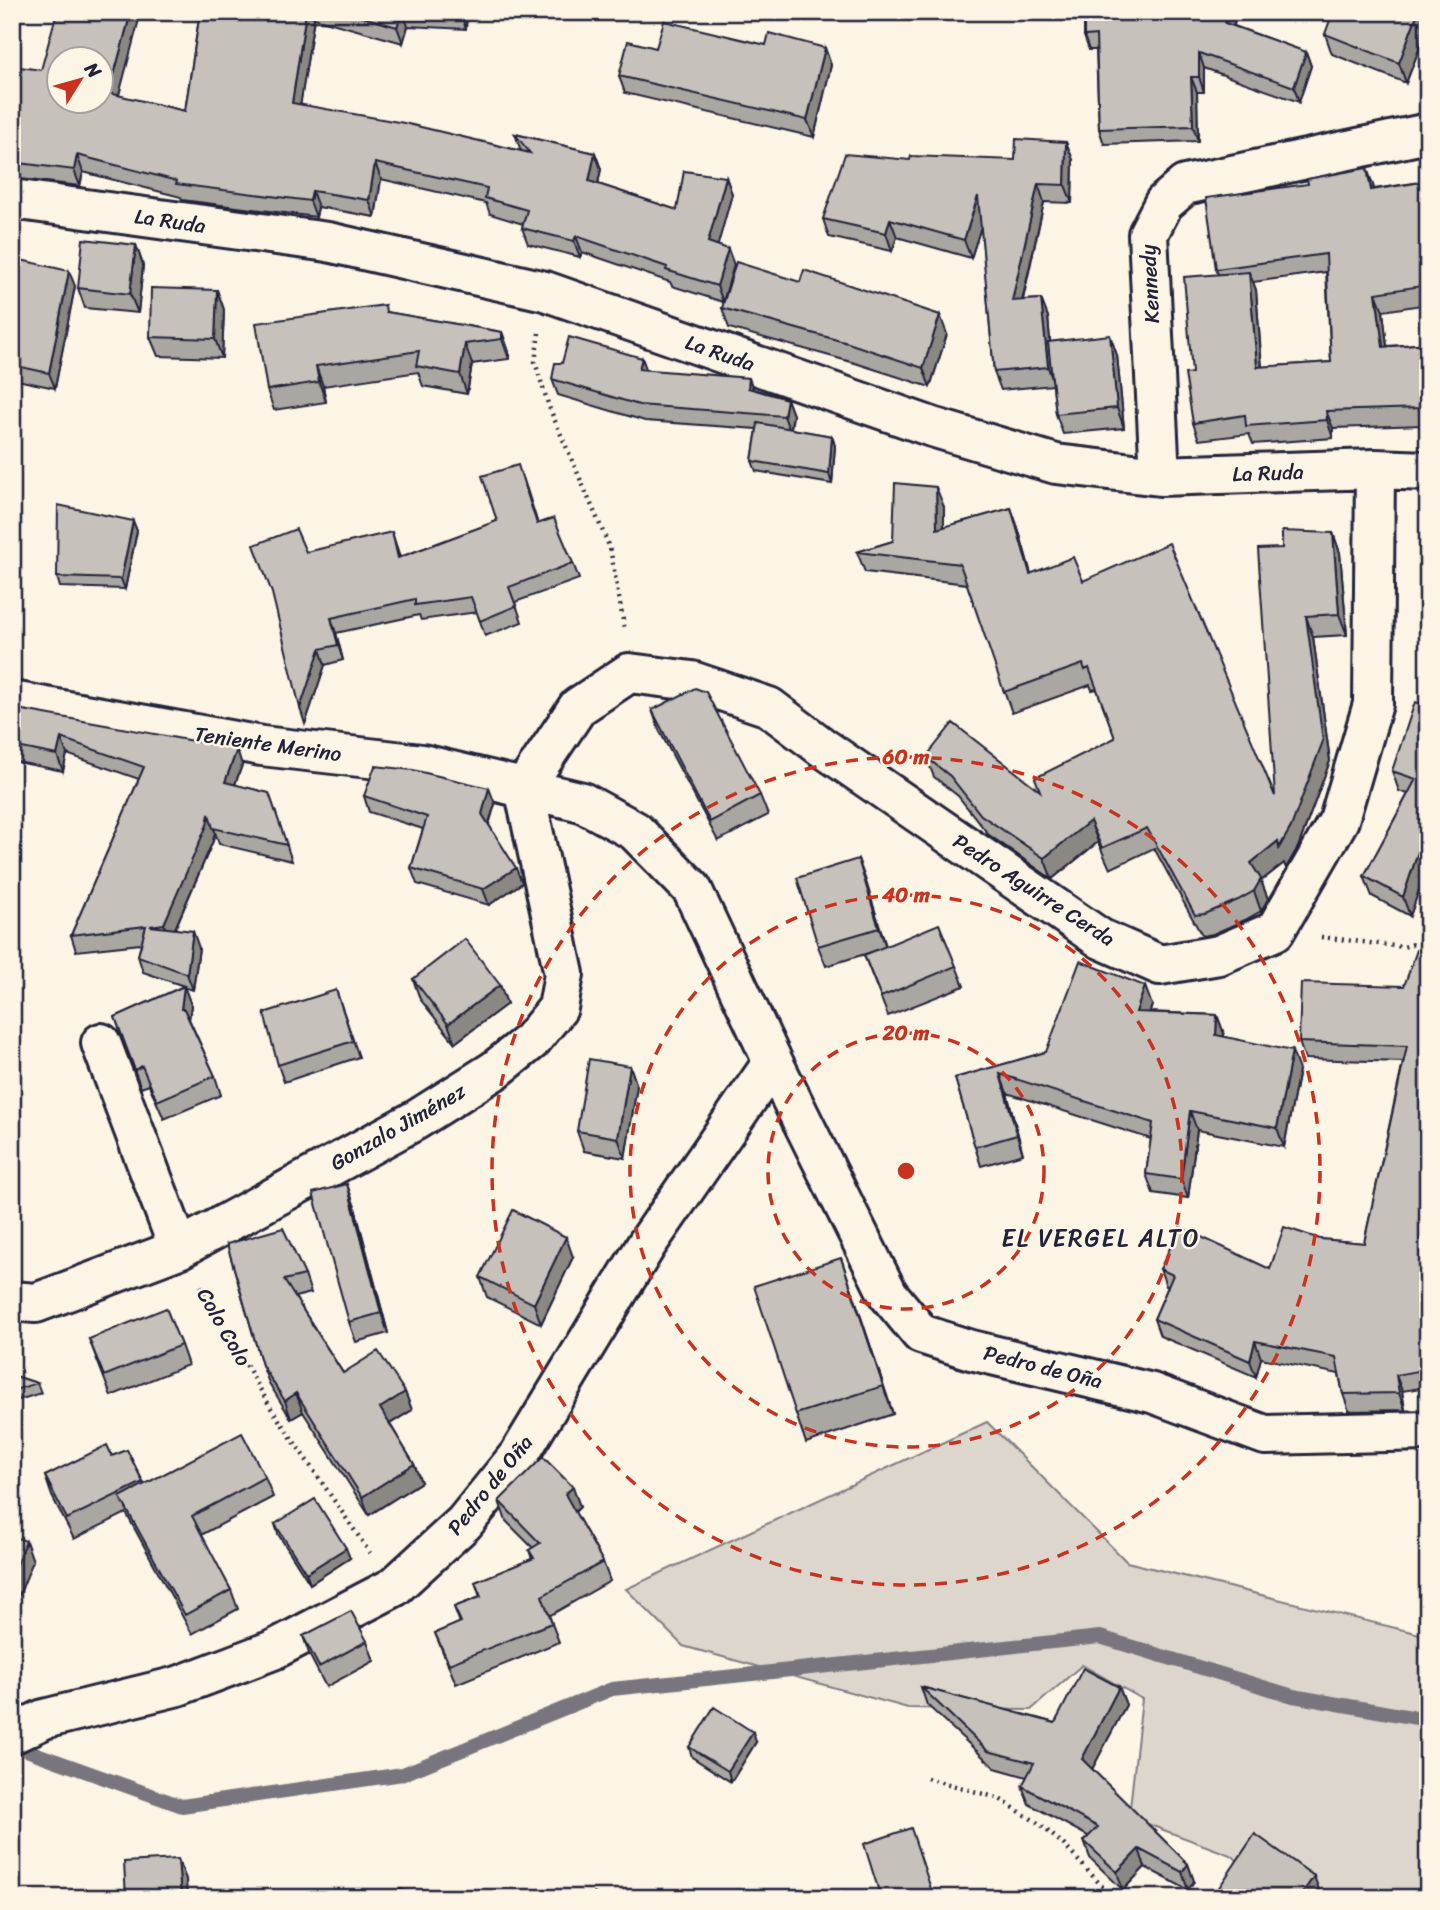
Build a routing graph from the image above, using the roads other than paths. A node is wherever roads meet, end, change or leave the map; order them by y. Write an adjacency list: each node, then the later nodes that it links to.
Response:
1 (1428, 132): 5 (street, Kennedy)
2 (12, 199): 5 (street, La Ruda)
3 (1375, 469): 4 (street, La Ruda); 5 (street, La Ruda); 7 (street, Pedro Aguirre Cerda)
4 (1428, 471)
5 (1160, 476)
6 (12, 701): 7 (street, Teniente Merino)
7 (524, 788): 9 (street, Pedro de Oña); 10 (street, Gonzalo Jiménez)
8 (101, 1044): 10 (street)
9 (773, 1062): 12 (street, Pedro de Oña); 13 (street, Pedro de Oña)
10 (179, 1249): 11 (street, Gonzalo Jiménez)
11 (12, 1301)
12 (1428, 1431)
13 (14, 1732)

